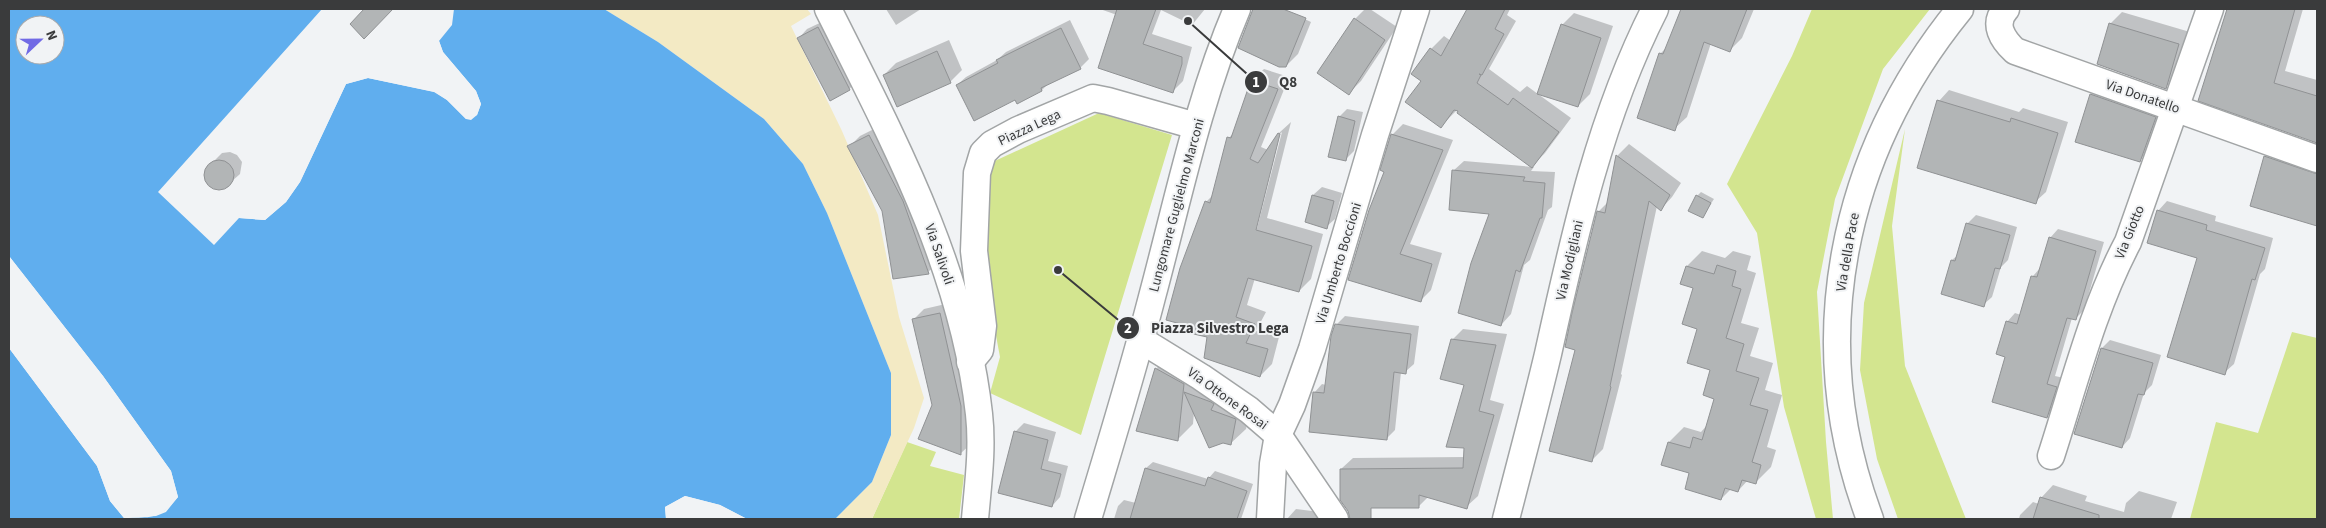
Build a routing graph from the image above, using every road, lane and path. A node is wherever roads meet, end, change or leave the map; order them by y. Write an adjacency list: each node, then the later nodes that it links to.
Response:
1 (828, 9): 12 (street, Via Salivoli)
2 (1237, 9): 9 (street, Lungomare Guglielmo Marconi)
3 (1416, 9): 13 (street, Via Umberto Boccioni)
4 (1655, 9): 19 (street, Via Modigliani)
5 (1960, 9): 20 (street, Via della Pace)
6 (2006, 9): 8 (street, Via Donatello)
7 (2210, 9): 8 (street, Via Giotto)
8 (2176, 107): 10 (street, Via Donatello); 14 (street, Via Giotto)
9 (1196, 126): 11 (street, Lungomare Guglielmo Marconi); 12 (street, Piazza Lega)
10 (2317, 159)
11 (1141, 340): 13 (street, Via Ottone Rosai); 16 (street, Lungomare Guglielmo Marconi)
12 (970, 362): 15 (street, Via Salivoli)
13 (1278, 435): 17 (street, Via Umberto Boccioni); 18 (street, Via Ottone Rosai)
14 (2051, 456)
15 (975, 519)
16 (1088, 519)
17 (1270, 519)
18 (1335, 519)
19 (1506, 519)
20 (1870, 519)

